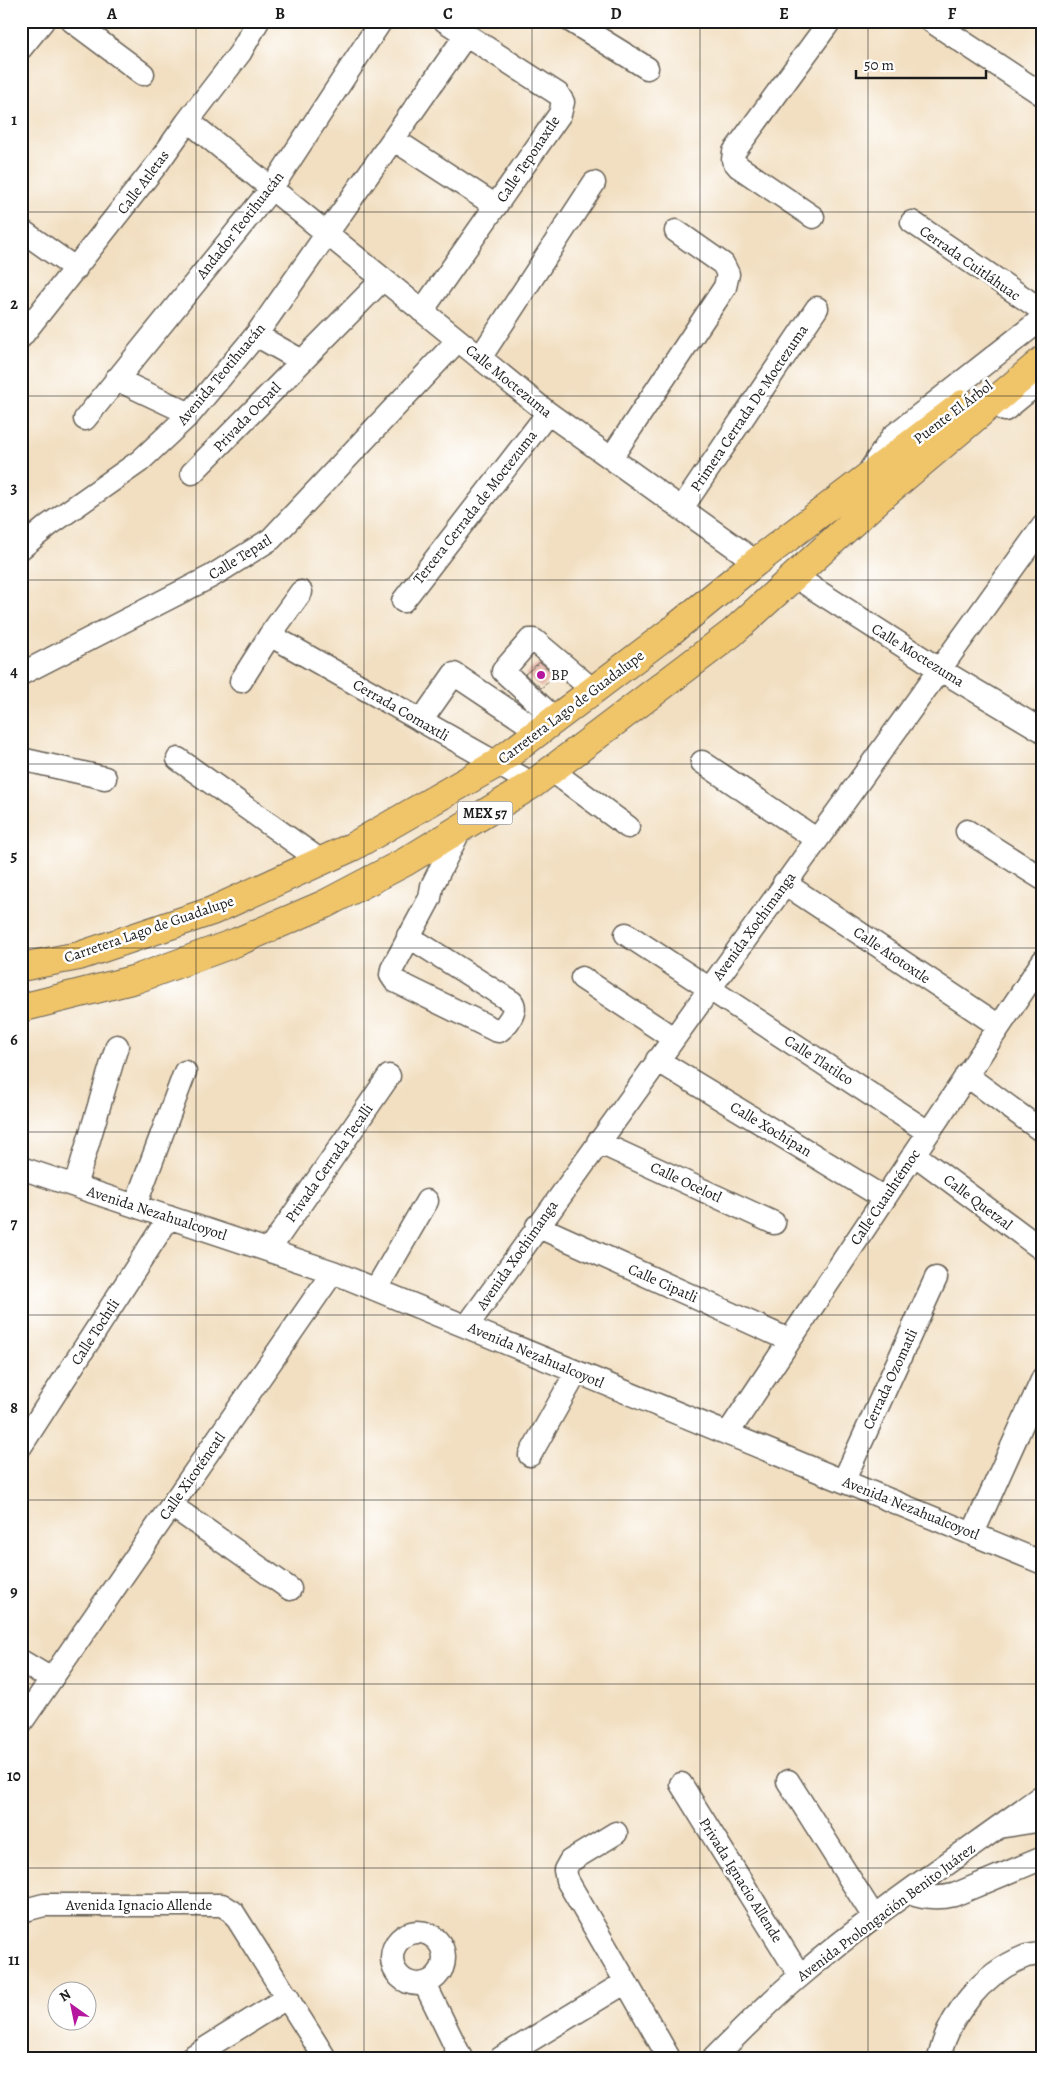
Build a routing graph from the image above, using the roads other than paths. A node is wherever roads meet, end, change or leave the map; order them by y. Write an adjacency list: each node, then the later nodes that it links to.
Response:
1 (42, 21): 10 (street)
2 (72, 21): 13 (street)
3 (258, 21): 11 (street, Calle Atletas)
4 (381, 21): 19 (street, Andador Teotihuacán)
5 (445, 21): 9 (street, Calle Teponaxtle)
6 (571, 21): 12 (street)
7 (830, 21): 21 (street)
8 (931, 21): 14 (street)
9 (466, 35): 16 (street); 20 (street, Calle Teponaxtle)
10 (21, 48)
11 (240, 53): 15 (street); 17 (street, Calle Atletas)
12 (647, 68)
13 (143, 74)
14 (1043, 94)
15 (197, 128): 17 (street); 19 (street, Calle Moctezuma)
16 (393, 139): 20 (street); 25 (street)
17 (158, 163): 26 (street, Calle Atletas)
18 (594, 182): 35 (street)
19 (271, 189): 25 (street, Calle Moctezuma); 38 (street, Andador Teotihuacán)
20 (496, 206): 29 (street, Calle Teponaxtle)
21 (813, 217)
22 (912, 222): 30 (street, Cerrada Cuitláhuac)
23 (21, 230): 26 (street)
24 (676, 231): 44 (street)
25 (327, 233): 27 (street, Calle Moctezuma); 31 (street, Avenida Teotihuacán)
26 (76, 269): 32 (street, Calle Atletas)
27 (383, 279): 29 (street, Calle Moctezuma); 37 (street, Privada Ocpatl)
28 (817, 308): 47 (street, Primera Cerrada De Moctezuma)
29 (422, 311): 33 (street, Calle Moctezuma)
30 (1038, 311): 46 (street, Carretera Lago de Guadalupe / MEX 57)
31 (256, 335): 37 (street); 41 (street, Avenida Teotihuacán)
32 (21, 337)
33 (458, 340): 35 (street, Calle Moctezuma); 56 (street, Calle Tepatl)
34 (1043, 343): 43 (main road, Puente El Árbol)
35 (480, 358): 40 (street, Calle Moctezuma)
36 (1043, 360): 43 (main road, Puente El Árbol)
37 (302, 361): 45 (street, Privada Ocpatl)
38 (116, 379): 41 (street); 42 (street, Andador Teotihuacán)
39 (1043, 379): 46 (street, Carretera Lago de Guadalupe / MEX 57)
40 (548, 413): 44 (street, Calle Moctezuma); 53 (street, Tercera Cerrada de Moctezuma)
41 (190, 414): 49 (street, Avenida Teotihuacán)
42 (85, 419)
43 (948, 428): 46 (main road, Puente El Árbol)
44 (611, 458): 47 (street, Calle Moctezuma)
45 (192, 473)
46 (871, 489): 50 (main road, Carretera Lago de Guadalupe / MEX 57); 51 (main road, Carretera Lago de Guadalupe / MEX 57)
47 (682, 508): 50 (street, Calle Moctezuma)
48 (1043, 526): 55 (street, Avenida Xochimanga)
49 (21, 548)
50 (756, 562): 58 (main road, Carretera Lago de Guadalupe / MEX 57)
51 (794, 576): 55 (street, Calle Moctezuma); 66 (main road, Carretera Lago de Guadalupe / MEX 57)
52 (301, 592): 54 (street)
53 (403, 601)
54 (270, 635): 57 (street); 59 (street, Cerrada Comaxtli)
55 (939, 669): 61 (street, Calle Moctezuma); 71 (street, Avenida Xochimanga)
56 (21, 674)
57 (240, 681)
58 (593, 690): 60 (main road, Carretera Lago de Guadalupe / MEX 57); 60 (street)
59 (421, 721): 60 (street); 65 (street, Cerrada Comaxtli)
60 (547, 725): 65 (main road, Carretera Lago de Guadalupe / MEX 57)
61 (1043, 732)
62 (21, 759): 67 (street)
63 (178, 759): 72 (street)
64 (702, 762): 71 (street)
65 (496, 764): 66 (street, Cerrada Comaxtli); 72 (main road, Carretera Lago de Guadalupe / MEX 57)
66 (542, 777): 68 (street, Cerrada Comaxtli); 69 (main road, Carretera Lago de Guadalupe / MEX 57)
67 (105, 778)
68 (628, 827)
69 (460, 830): 73 (main road, Carretera Lago de Guadalupe / MEX 57); 76 (street)
70 (967, 831): 74 (street)
71 (816, 839): 75 (street, Avenida Xochimanga)
72 (321, 861): 80 (main road, Carretera Lago de Guadalupe / MEX 57)
73 (405, 862): 76 (street); 83 (main road, Carretera Lago de Guadalupe / MEX 57)
74 (1043, 879)
75 (784, 883): 82 (street, Avenida Xochimanga); 84 (street, Calle Atotoxtle)
76 (432, 886): 78 (street)
77 (626, 934): 82 (street, Calle Tlatilco)
78 (408, 936): 78 (street)
79 (1043, 961): 84 (street, Calle Cuauhtémoc)
80 (21, 967)
81 (582, 978): 85 (street)
82 (710, 987): 85 (street, Avenida Xochimanga); 91 (street, Calle Tlatilco)
83 (21, 1008)
84 (999, 1026): 89 (street, Calle Cuauhtémoc)
85 (673, 1038): 87 (street, Avenida Xochimanga)
86 (117, 1046): 96 (street)
87 (658, 1060): 93 (street, Avenida Xochimanga); 97 (street, Calle Xochipan)
88 (185, 1072): 99 (street)
89 (966, 1075): 91 (street, Calle Cuauhtémoc); 92 (street)
90 (389, 1076): 103 (street, Privada Cerrada Tecalli)
91 (928, 1132): 94 (street, Calle Cuauhtémoc)
92 (1043, 1132)
93 (598, 1142): 101 (street, Calle Ocelotl); 102 (street, Avenida Xochimanga)
94 (914, 1154): 97 (street, Calle Cuauhtémoc); 104 (street, Calle Quetzal)
95 (22, 1171): 96 (street, Avenida Nezahualcoyotl)
96 (75, 1186): 99 (street, Avenida Nezahualcoyotl)
97 (884, 1198): 109 (street, Calle Cuauhtémoc)
98 (427, 1201): 107 (street)
99 (135, 1206): 100 (street, Avenida Nezahualcoyotl)
100 (169, 1217): 103 (street, Avenida Nezahualcoyotl); 113 (street, Calle Tochtli)
101 (774, 1223)
102 (537, 1226): 108 (street, Avenida Xochimanga); 109 (street, Calle Cipatli)
103 (269, 1250): 105 (street, Avenida Nezahualcoyotl)
104 (1043, 1250)
105 (333, 1272): 107 (street, Avenida Nezahualcoyotl); 116 (street, Calle Xicoténcatl)
106 (936, 1278): 115 (street, Cerrada Ozomatli)
107 (376, 1289): 108 (street, Avenida Nezahualcoyotl)
108 (467, 1326): 110 (street, Avenida Nezahualcoyotl)
109 (789, 1340): 112 (street, Calle Cuauhtémoc)
110 (576, 1373): 112 (street, Avenida Nezahualcoyotl); 114 (street)
111 (1043, 1378): 117 (street)
112 (728, 1433): 115 (street, Avenida Nezahualcoyotl)
113 (21, 1446)
114 (530, 1455)
115 (844, 1480): 117 (street, Avenida Nezahualcoyotl)
116 (172, 1506): 119 (street); 121 (street, Calle Xicoténcatl)
117 (973, 1533): 118 (street, Avenida Nezahualcoyotl)
118 (1043, 1563)
119 (290, 1589)
120 (21, 1661): 121 (street)
121 (51, 1679): 122 (street, Calle Xicoténcatl)
122 (21, 1723)
123 (788, 1782): 134 (street)
124 (681, 1784): 136 (street, Privada Ignacio Allende)
125 (1043, 1796): 127 (street, Avenida Prolongación Benito Juárez)
126 (1043, 1820): 127 (street)
127 (999, 1827): 129 (street, Avenida Prolongación Benito Juárez)
128 (616, 1833): 137 (street)
129 (968, 1850): 131 (street); 132 (street, Avenida Prolongación Benito Juárez)
130 (1043, 1858): 131 (street)
131 (972, 1887): 132 (street)
132 (910, 1892): 134 (street, Avenida Prolongación Benito Juárez)
133 (21, 1911): 139 (street, Avenida Ignacio Allende)
134 (874, 1917): 136 (street, Avenida Prolongación Benito Juárez)
135 (1043, 1953): 146 (street)
136 (800, 1976): 145 (street, Avenida Prolongación Benito Juárez)
137 (626, 1982): 140 (street); 144 (street)
138 (425, 1984): 143 (street)
139 (288, 1997): 141 (street); 142 (street, Avenida Ignacio Allende)
140 (663, 2056)
141 (190, 2058)
142 (325, 2058)
143 (461, 2058)
144 (501, 2058)
145 (714, 2058)
146 (939, 2058)

